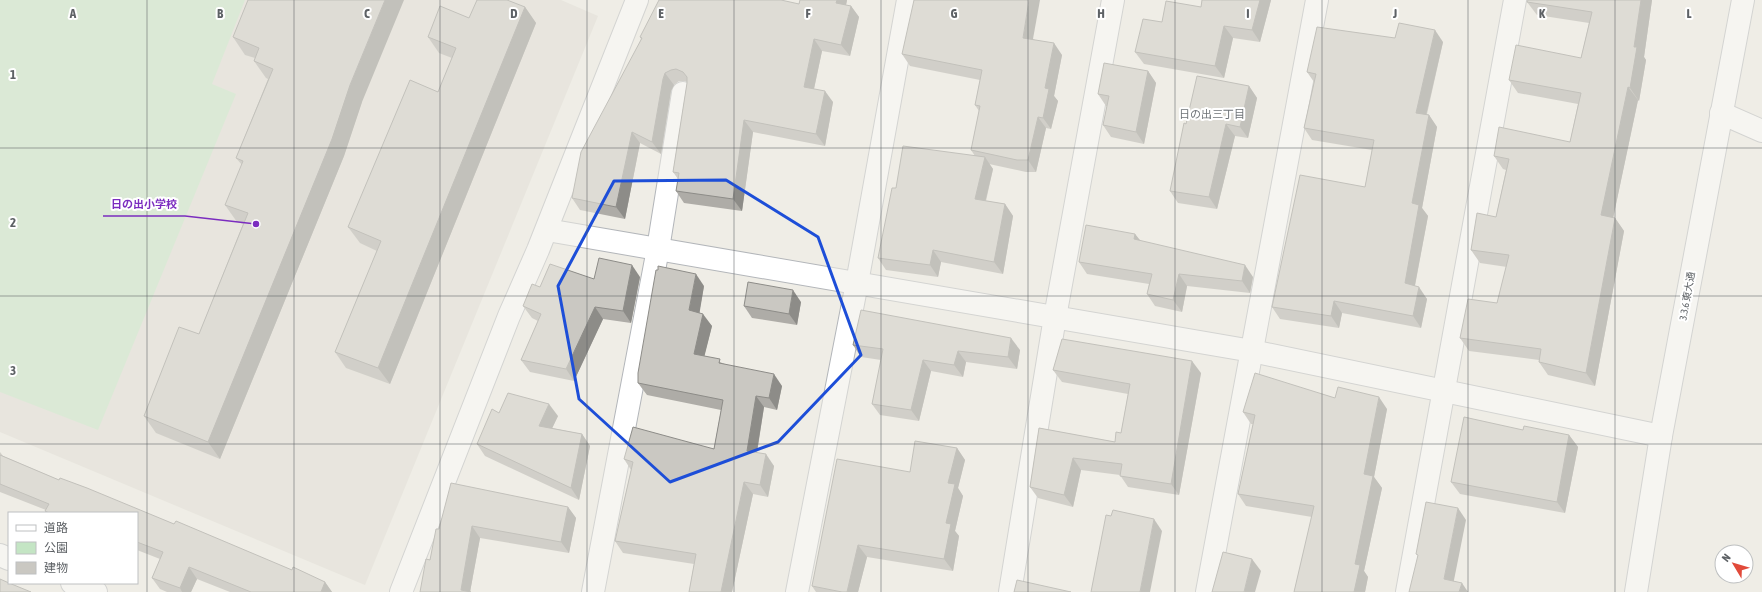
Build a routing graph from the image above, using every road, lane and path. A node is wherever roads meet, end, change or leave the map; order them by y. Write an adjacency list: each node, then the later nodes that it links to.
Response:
1 (637, 0): 10 (street)
2 (908, 0): 12 (street)
3 (1113, 0): 13 (street)
4 (1317, 0): 14 (street)
5 (1515, 0): 15 (street)
6 (1743, 0): 8 (street, 3.3.6 東大通)
7 (683, 93): 11 (street)
8 (1721, 113): 9 (street); 16 (street, 3.3.6 東大通)
9 (1762, 130)
10 (546, 230): 11 (street); 19 (street)
11 (658, 249): 12 (street); 20 (street)
12 (857, 283): 13 (street); 21 (street)
13 (1055, 317): 14 (street); 22 (street)
14 (1252, 351): 15 (street); 23 (street)
15 (1444, 391): 16 (street); 24 (street)
16 (1661, 436): 25 (street, 3.3.6 東大通)
17 (75, 584): 18 (street)
18 (96, 592)
19 (401, 592)
20 (593, 592)
21 (797, 592)
22 (1010, 592)
23 (1207, 592)
24 (1406, 592)
25 (1636, 592)

